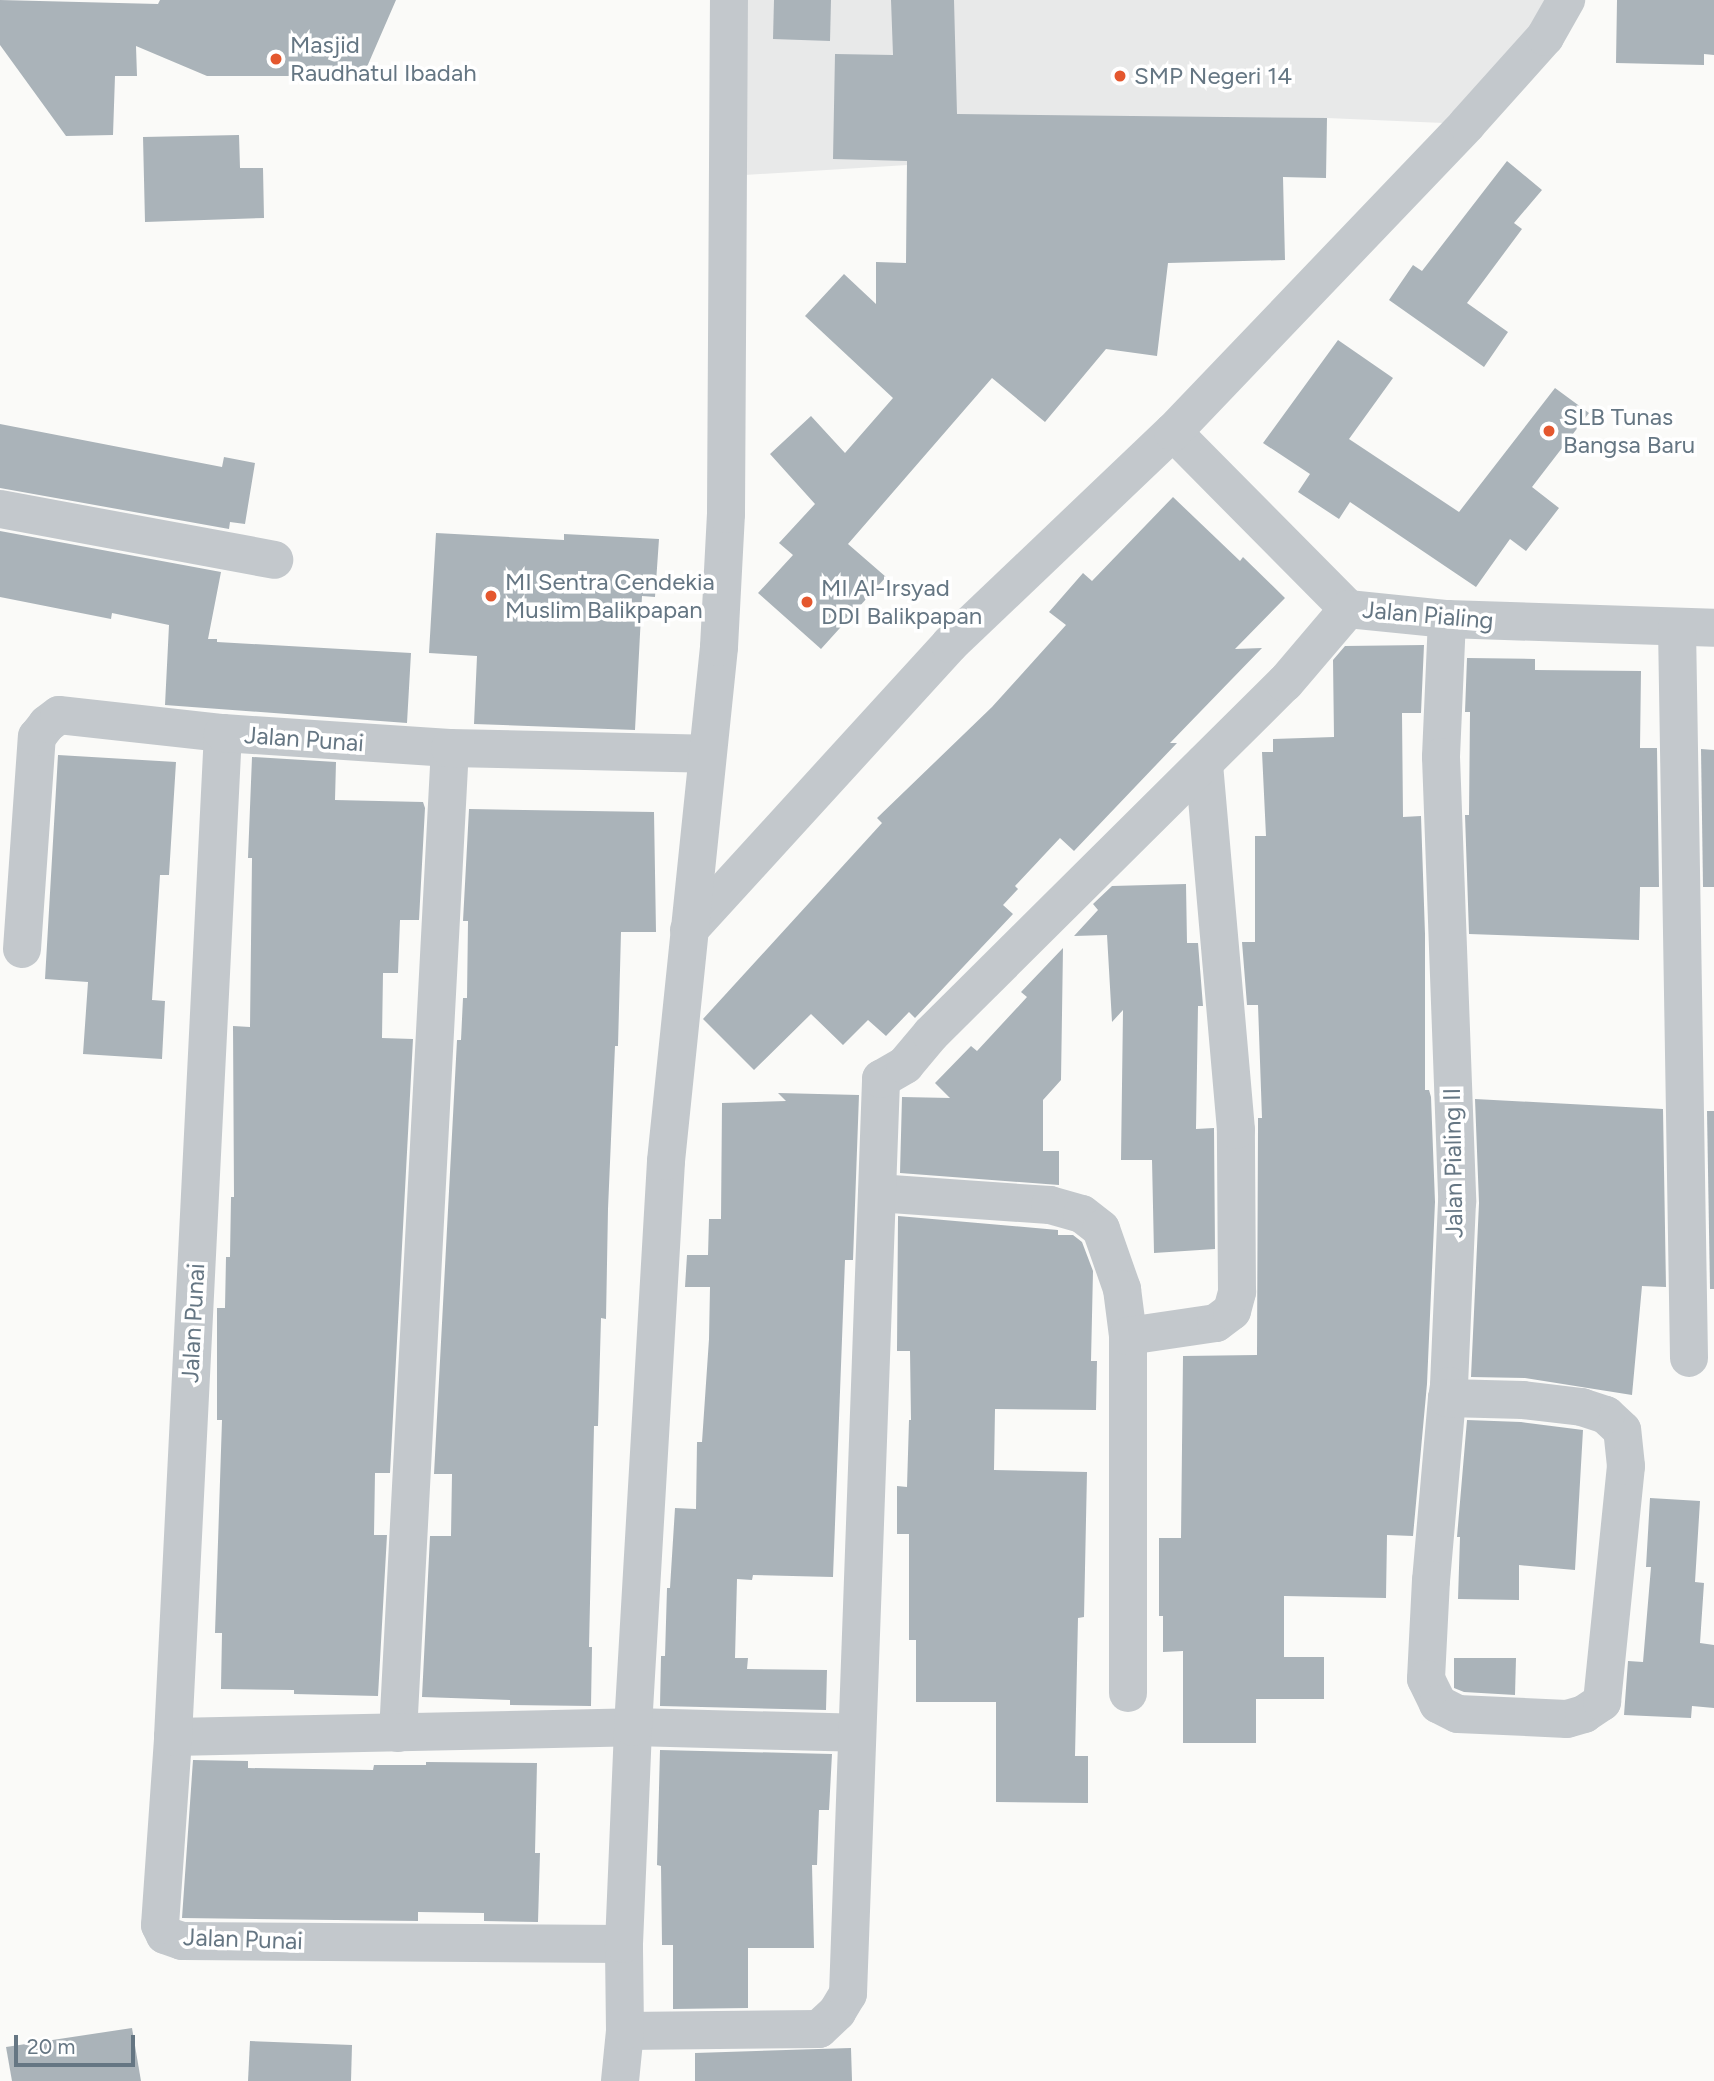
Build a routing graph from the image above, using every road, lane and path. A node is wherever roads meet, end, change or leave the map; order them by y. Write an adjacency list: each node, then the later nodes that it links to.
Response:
1 (729, 0): 12 (street)
2 (1566, 0): 3 (street)
3 (1173, 432): 6 (street, Jalan Pialing); 14 (street)
4 (0, 509): 5 (street)
5 (274, 560)
6 (1348, 609): 7 (street, Jalan Pialing); 13 (street)
7 (1447, 619): 8 (street, Jalan Pialing); 19 (street, Jalan Pialing II)
8 (1677, 627): 9 (street, Jalan Pialing); 18 (street)
9 (1714, 628)
10 (223, 733): 11 (street, Jalan Punai); 15 (street); 24 (street, Jalan Punai)
11 (450, 748): 12 (street, Jalan Punai); 22 (street)
12 (706, 754): 14 (street)
13 (1204, 763): 16 (street); 17 (street)
14 (689, 930): 21 (street)
15 (22, 949)
16 (877, 1193): 17 (street); 23 (street)
17 (1128, 1336): 20 (street)
18 (1689, 1358)
19 (1447, 1398): 19 (street, Jalan Pialing II)
20 (1128, 1693)
21 (633, 1727): 22 (street); 23 (street); 25 (street)
22 (398, 1733): 24 (street)
23 (857, 1734): 26 (street)
24 (173, 1737): 25 (street, Jalan Punai)
25 (624, 1944): 26 (street)
26 (625, 2031): 27 (street)
27 (620, 2081)

